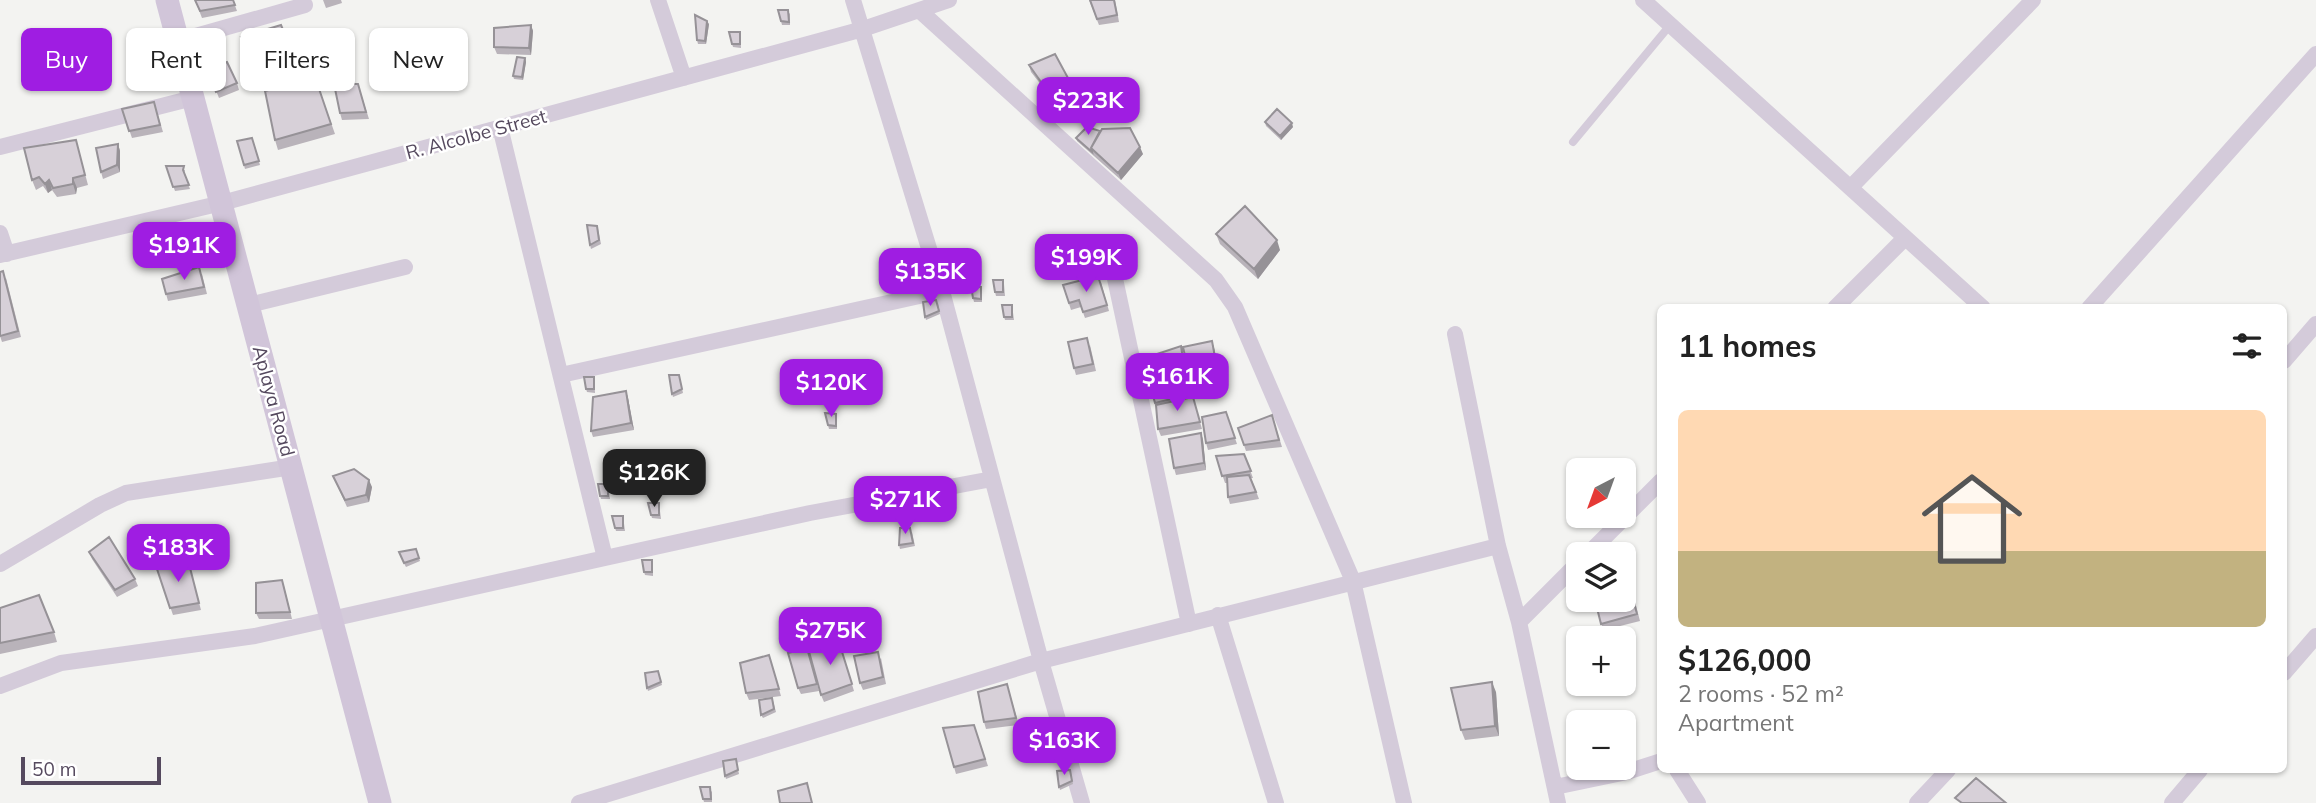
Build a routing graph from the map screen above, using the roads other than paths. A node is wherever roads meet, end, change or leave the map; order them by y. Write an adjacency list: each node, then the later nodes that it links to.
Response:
1 (167, 0): 10 (street, Aplaya Road)
2 (658, 0): 14 (street)
3 (853, 0): 12 (street)
4 (949, 0): 8 (street, R. Alcolbe Street)
5 (1643, 0): 9 (street)
6 (2033, 0): 20 (street)
7 (305, 5): 11 (street)
8 (919, 10): 12 (street, R. Alcolbe Street); 44 (street)
9 (1671, 24): 18 (lane); 20 (street)
10 (175, 28)
11 (224, 28)
12 (863, 29): 14 (street, R. Alcolbe Street); 27 (street)
13 (2316, 54): 30 (street)
14 (684, 78): 17 (street, R. Alcolbe Street)
15 (191, 91): 16 (street, Aplaya Road)
16 (193, 98): 19 (street); 21 (street, Aplaya Road)
17 (500, 127): 21 (street, R. Alcolbe Street); 35 (street)
18 (1573, 142)
19 (0, 148)
20 (1850, 187): 23 (street)
21 (222, 203): 24 (street, R. Alcolbe Street); 31 (street, Aplaya Road)
22 (0, 233): 24 (street)
23 (1905, 238): 28 (street); 29 (street)
24 (3, 255)
25 (405, 267): 31 (street)
26 (1114, 274): 48 (street)
27 (942, 291): 35 (street); 37 (street)
28 (1839, 304)
29 (1979, 304)
30 (2093, 304)
31 (249, 305): 36 (street, Aplaya Road)
32 (2316, 324): 34 (street)
33 (1455, 334): 40 (street)
34 (2287, 358)
35 (561, 374): 41 (street)
36 (292, 467): 42 (street); 46 (street, Aplaya Road)
37 (992, 480): 41 (street); 50 (street)
38 (1657, 485): 39 (street)
39 (1600, 542)
40 (1498, 546): 44 (street); 47 (street)
41 (605, 558): 46 (street)
42 (0, 564)
43 (1566, 575): 47 (street)
44 (1353, 581): 45 (street); 63 (street)
45 (1218, 615): 48 (street); 62 (street)
46 (332, 620): 52 (street); 59 (street, Aplaya Road)
47 (1519, 622): 57 (street)
48 (1189, 624): 50 (street)
49 (2316, 636): 51 (street)
50 (1041, 661): 58 (street); 61 (street)
51 (2287, 670)
52 (0, 686)
53 (1657, 762): 57 (street)
54 (1679, 773): 64 (street)
55 (1945, 773): 65 (street)
56 (2197, 773): 66 (street)
57 (1556, 795)
58 (612, 798): 60 (street)
59 (380, 803)
60 (579, 803)
61 (1083, 803)
62 (1276, 803)
63 (1404, 803)
64 (1698, 803)
65 (1917, 803)
66 (2172, 803)

